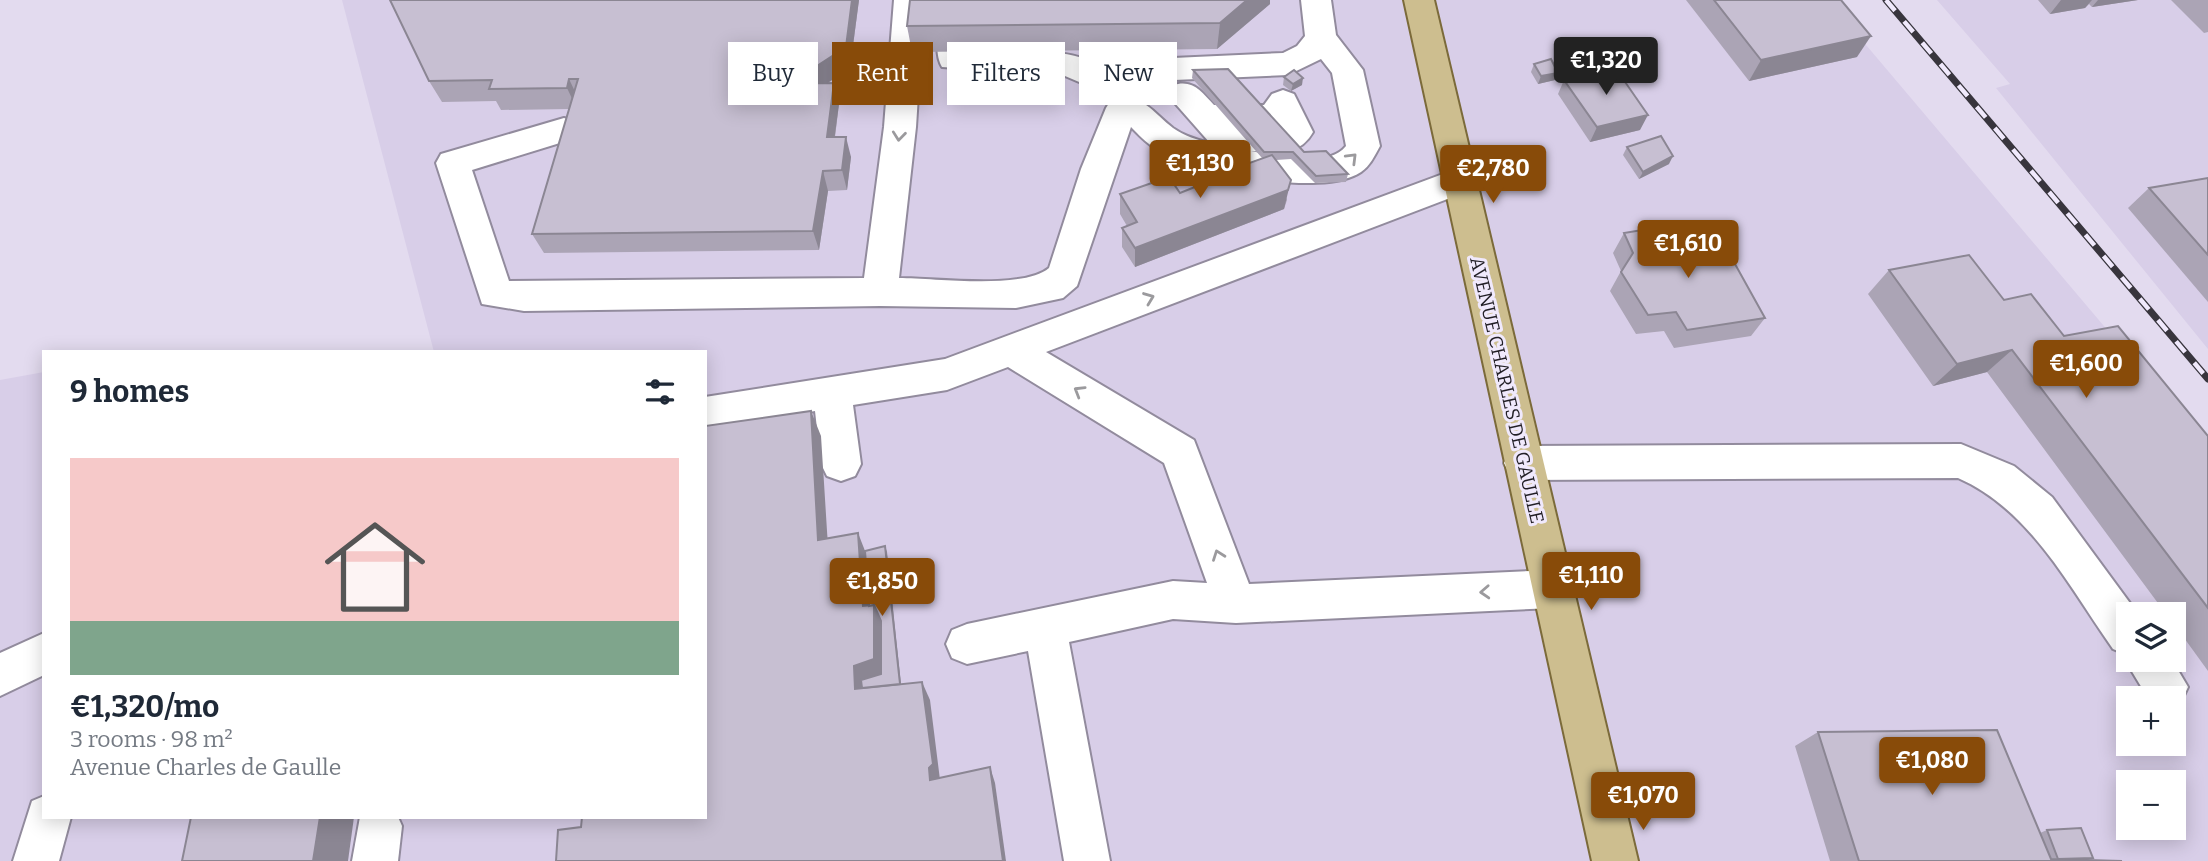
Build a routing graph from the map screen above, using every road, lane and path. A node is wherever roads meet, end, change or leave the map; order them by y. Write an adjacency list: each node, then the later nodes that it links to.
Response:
1 (909, 0): 15 (lane, one-way to 15)
2 (1316, 0): 5 (lane)
3 (1419, 0): 14 (main road, AVENUE CHARLES DE GAULLE)
4 (956, 23): 6 (lane)
5 (1321, 37): 7 (lane); 9 (lane); 11 (lane, one-way to 5)
6 (1079, 69)
7 (1177, 89)
8 (1177, 94): 9 (lane)
9 (1283, 102): 12 (lane)
10 (1143, 105): 15 (lane)
11 (1154, 105)
12 (1176, 105)
13 (564, 130): 15 (lane)
14 (1459, 181): 16 (lane, one-way to 14); 19 (main road, AVENUE CHARLES DE GAULLE)
15 (880, 292)
16 (1011, 350): 17 (lane); 22 (lane, one-way to 16)
17 (832, 392): 18 (lane); 20 (lane)
18 (707, 412)
19 (1524, 463): 21 (main road, AVENUE CHARLES DE GAULLE); 23 (lane)
20 (841, 464)
21 (1553, 589): 22 (lane, one-way to 22); 31 (main road, AVENUE CHARLES DE GAULLE)
22 (1236, 604): 24 (lane)
23 (2116, 618)
24 (1045, 628): 25 (lane); 30 (lane)
25 (967, 644)
26 (42, 654): 27 (lane)
27 (0, 675)
28 (47, 819): 29 (lane)
29 (36, 861)
30 (1087, 861)
31 (1615, 861)

